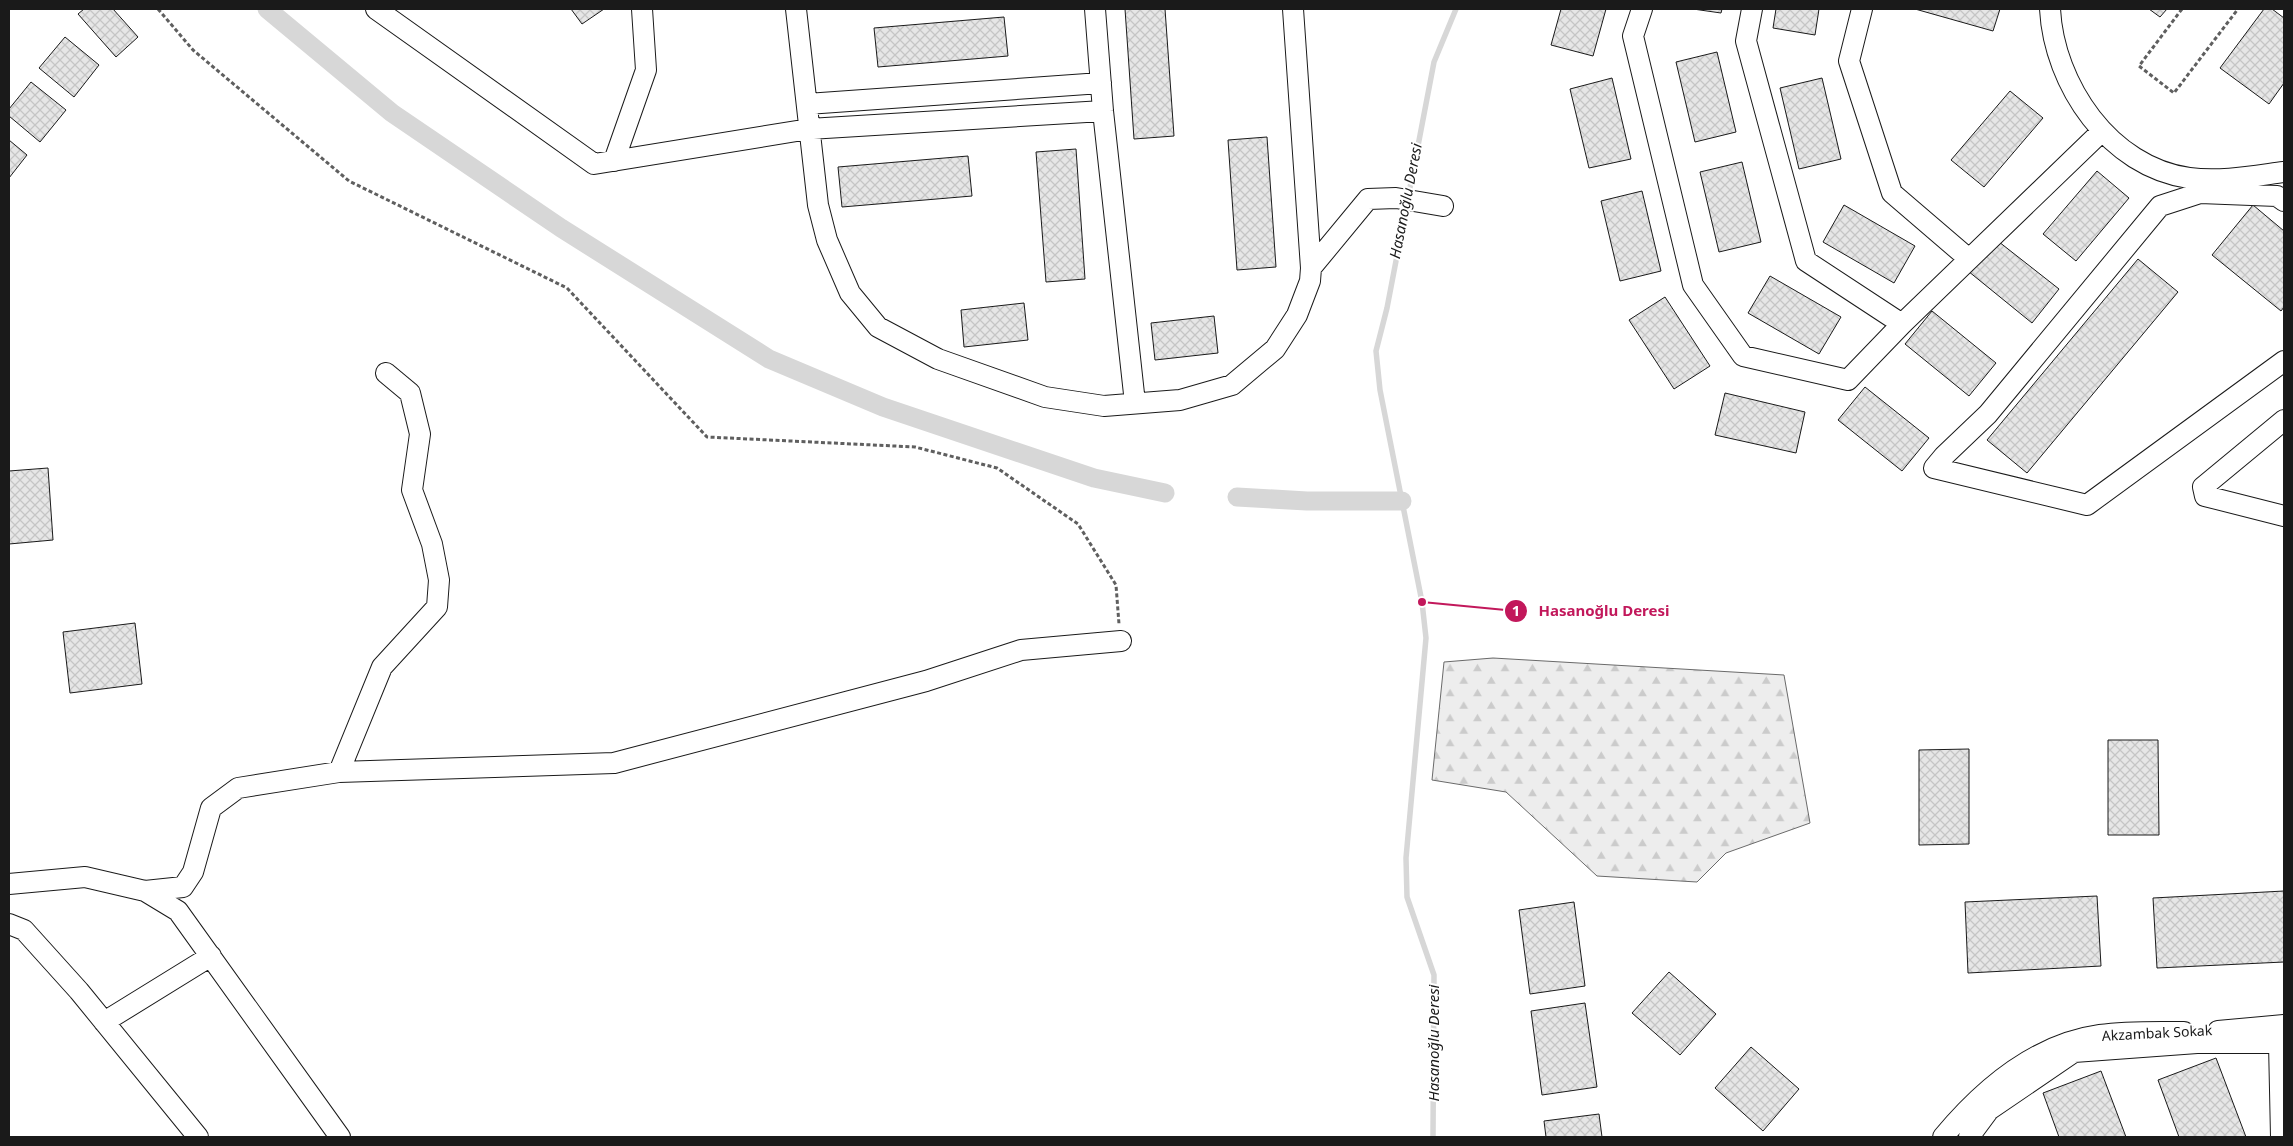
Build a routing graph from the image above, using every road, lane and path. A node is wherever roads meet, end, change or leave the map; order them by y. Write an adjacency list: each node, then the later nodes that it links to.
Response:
1 (158, 9): 30 (path)
2 (376, 9): 18 (street)
3 (642, 9): 18 (street)
4 (796, 9): 14 (street)
5 (1095, 9): 13 (street)
6 (1293, 9): 23 (street)
7 (1642, 9): 24 (street)
8 (1752, 9): 24 (street)
9 (1862, 9): 22 (street)
10 (2050, 9): 17 (street)
11 (2182, 9): 12 (path)
12 (2238, 9)
13 (1101, 82): 14 (street); 15 (street)
14 (807, 104): 16 (street)
15 (1103, 111): 16 (street); 27 (street)
16 (810, 129): 18 (street); 27 (street)
17 (2101, 132): 19 (street); 22 (street)
18 (614, 161)
19 (2284, 172)
20 (2284, 200): 25 (street)
21 (1443, 206): 23 (street)
22 (1969, 259): 24 (street)
23 (1311, 268): 27 (street)
24 (1902, 324)
25 (2284, 361)
26 (386, 373): 31 (street)
27 (1135, 403)
28 (2284, 420): 29 (street)
29 (2284, 516)
30 (1121, 641): 31 (street)
31 (339, 772): 33 (street)
32 (9, 884): 33 (street)
33 (145, 891): 35 (street)
34 (9, 924): 36 (street)
35 (211, 956): 36 (street); 39 (street)
36 (104, 1022): 38 (street)
37 (2284, 1025): 40 (street, Akzambak Sokak)
38 (198, 1137)
39 (340, 1137)
40 (1943, 1137)
41 (1969, 1137): 42 (street)
42 (2281, 1137)

